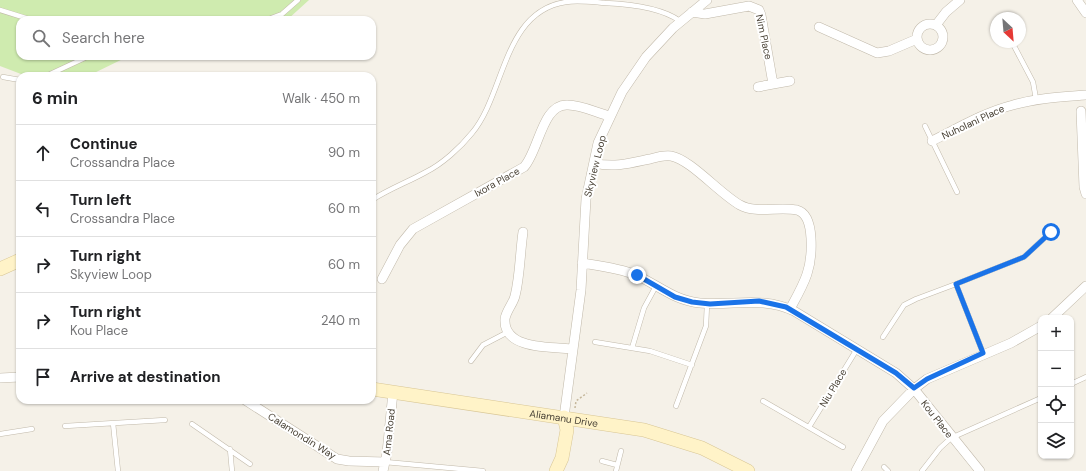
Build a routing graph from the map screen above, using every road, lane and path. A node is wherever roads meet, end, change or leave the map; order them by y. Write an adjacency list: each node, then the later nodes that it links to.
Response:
1 (298, 0): 9 (lane)
2 (707, 0): 6 (street, Skyview Loop)
3 (960, 0): 11 (street)
4 (1077, 0): 7 (street)
5 (0, 10): 8 (lane)
6 (692, 12): 10 (street, Skyview Loop); 20 (street, Nim Place)
7 (1086, 13)
8 (19, 16)
9 (277, 16)
10 (680, 22): 25 (street, Skyview Loop); 31 (lane)
11 (936, 25): 13 (street); 13 (street)
12 (819, 27): 13 (street)
13 (917, 39)
14 (1015, 48): 23 (lane)
15 (80, 60): 16 (lane)
16 (55, 72)
17 (3, 77): 18 (lane)
18 (16, 79)
19 (790, 81): 20 (street)
20 (773, 84): 21 (street)
21 (758, 86)
22 (1086, 95): 23 (street, Nuholani Place)
23 (1036, 99): 27 (street, Nuholani Place)
24 (1081, 111): 30 (street)
25 (610, 116): 28 (street, Skyview Loop); 37 (street, Ixora Place)
26 (925, 126): 27 (lane)
27 (932, 141): 29 (lane)
28 (594, 163): 35 (street, Skyview Loop); 42 (street)
29 (957, 192)
30 (1086, 194)
31 (376, 197)
32 (523, 232): 45 (street)
33 (1051, 232): 38 (lane)
34 (16, 262): 36 (street)
35 (582, 264): 39 (street, Kou Place); 49 (street, Skyview Loop)
36 (0, 269)
37 (382, 279)
38 (956, 284): 46 (lane); 51 (lane)
39 (656, 286): 41 (street, Kou Place); 48 (lane)
40 (1084, 291): 43 (street)
41 (707, 304): 42 (street, Kou Place); 53 (lane)
42 (790, 309): 50 (street, Kou Place)
43 (1056, 315)
44 (1038, 328): 51 (street)
45 (508, 332): 49 (street); 52 (lane)
46 (883, 337)
47 (595, 342): 48 (lane)
48 (632, 348): 53 (lane)
49 (573, 349): 67 (street, Skyview Loop)
50 (857, 349): 58 (street, Kou Place); 72 (lane, Niu Place)
51 (983, 353): 58 (street)
52 (472, 361)
53 (692, 365): 65 (lane)
54 (16, 377): 55 (street)
55 (0, 378)
56 (1086, 378): 57 (lane)
57 (1074, 383)
58 (914, 388): 75 (street, Kou Place); 91 (street)
59 (376, 389): 60 (street, Aliamanu Drive)
60 (393, 392): 67 (street, Aliamanu Drive); 82 (street, Ama Road)
61 (587, 393): 66 (path)
62 (1038, 399): 75 (lane)
63 (763, 401): 72 (lane)
64 (251, 404): 82 (street, Calamondin Way)
65 (676, 406)
66 (575, 408)
67 (564, 417): 84 (street); 90 (street, Aliamanu Drive)
68 (165, 420): 69 (lane)
69 (113, 423): 71 (lane); 86 (lane)
70 (192, 424): 77 (lane)
71 (65, 426)
72 (809, 427): 76 (lane)
73 (32, 429): 74 (lane)
74 (0, 434)
75 (951, 438): 93 (lane); 94 (street, Kou Place)
76 (843, 447)
77 (230, 449): 80 (lane); 87 (lane)
78 (621, 451): 81 (lane)
79 (602, 461): 81 (lane)
80 (250, 464)
81 (617, 464): 89 (lane)
82 (384, 467): 85 (lane, Calamondin Way)
83 (884, 467): 92 (lane)
84 (556, 468)
85 (470, 470): 88 (lane, Calamondin Way)
86 (118, 471)
87 (232, 471)
88 (483, 471)
89 (616, 471)
90 (748, 471)
91 (856, 471)
92 (888, 471)
93 (922, 471)
94 (980, 471)

